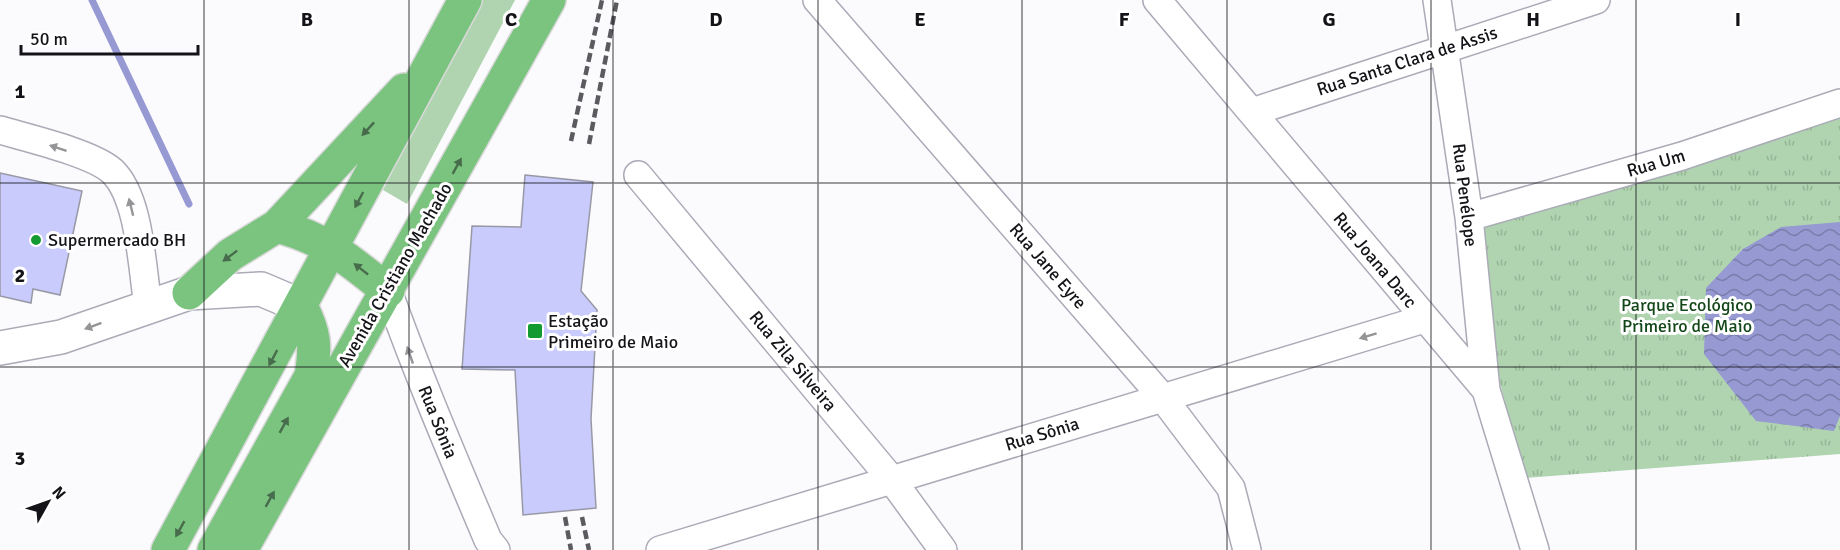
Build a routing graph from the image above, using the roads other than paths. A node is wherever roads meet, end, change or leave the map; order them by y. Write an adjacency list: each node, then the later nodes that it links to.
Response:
1 (465, 0): 8 (highway)
2 (549, 0): 16 (highway, Avenida Cristiano Machado, one-way to 2)
3 (817, 0): 23 (street, Rua Jane Eyre)
4 (1157, 0): 10 (street, Rua Joana Darc)
5 (1437, 0): 7 (street, Rua Penélope)
6 (1596, 0): 7 (street, Rua Santa Clara de Assis)
7 (1446, 49): 10 (street, Rua Santa Clara de Assis); 13 (street, Rua Penélope)
8 (436, 55): 14 (highway, one-way to 14); 15 (highway, one-way to 15)
9 (1840, 103): 13 (street, Rua Um)
10 (1252, 112): 20 (street, Rua Joana Darc)
11 (0, 130): 18 (street, one-way to 11)
12 (638, 175): 24 (street, Rua Zila Silveira)
13 (1469, 217): 22 (street, Rua Penélope)
14 (277, 226): 15 (highway); 17 (highway, one-way to 17)
15 (333, 247): 16 (highway, one-way to 15); 19 (highway)
16 (388, 291): 25 (street, Rua Sônia, one-way to 16); 28 (highway, Avenida Cristiano Machado, one-way to 16)
17 (189, 293): 18 (street); 19 (street)
18 (148, 306): 21 (street, one-way to 21)
19 (301, 306): 26 (highway, one-way to 26); 27 (highway, one-way to 19)
20 (1424, 319): 22 (street, Rua Joana Darc); 23 (street, Rua Sônia, one-way to 23)
21 (0, 348)
22 (1486, 390): 32 (street, Rua Joana Darc)
23 (1163, 398): 24 (street, Rua Sônia); 31 (street, Rua Jane Eyre)
24 (892, 480): 29 (street, Rua Sônia); 30 (street, Rua Zila Silveira)
25 (491, 547)
26 (168, 550)
27 (214, 550)
28 (241, 550)
29 (660, 550)
30 (943, 550)
31 (1247, 550)
32 (1535, 550)

